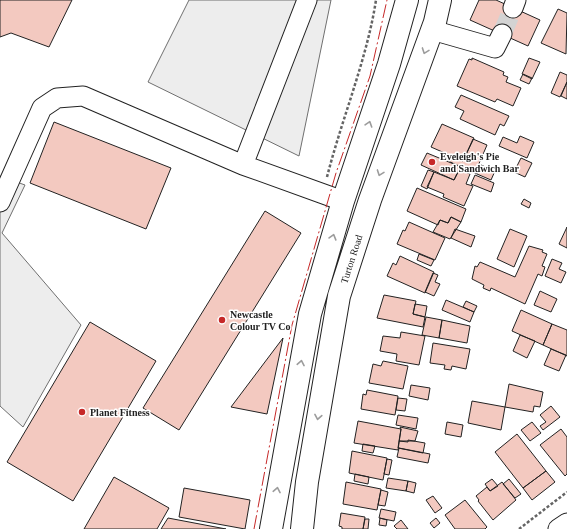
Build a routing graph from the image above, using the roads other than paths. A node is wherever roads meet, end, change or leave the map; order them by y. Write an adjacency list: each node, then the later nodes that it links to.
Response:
1 (307, 0): 6 (street)
2 (407, 0): 8 (main road, one-way to 2)
3 (440, 0): 4 (main road, Turton Road)
4 (432, 30): 5 (street); 12 (main road, Turton Road, one-way to 12)
5 (502, 34)
6 (243, 165): 7 (street); 8 (street)
7 (7, 167): 9 (street)
8 (343, 201): 11 (main road, one-way to 8)
9 (0, 202)
10 (567, 523): 13 (street)
11 (271, 529)
12 (302, 529)
13 (558, 529)

